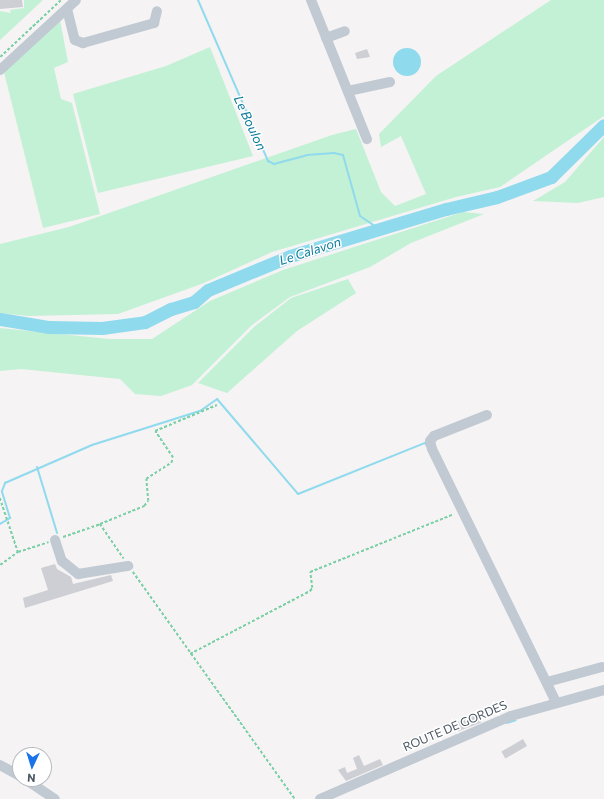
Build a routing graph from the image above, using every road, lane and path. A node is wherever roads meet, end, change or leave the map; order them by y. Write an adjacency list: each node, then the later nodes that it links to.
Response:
1 (61, 0): 8 (path)
2 (76, 0): 4 (street)
3 (311, 0): 7 (street)
4 (67, 9): 5 (street); 9 (street)
5 (157, 11)
6 (345, 31): 7 (street)
7 (326, 38): 11 (street)
8 (0, 57)
9 (0, 70)
10 (390, 82): 11 (street)
11 (348, 91): 12 (street)
12 (367, 139)
13 (217, 405): 17 (path)
14 (487, 415): 16 (street)
15 (0, 498): 19 (path)
16 (461, 510): 22 (path); 24 (street)
17 (100, 524): 18 (path); 21 (path)
18 (55, 540): 19 (path); 21 (street)
19 (18, 552): 20 (path)
20 (0, 566)
21 (128, 566): 22 (path)
22 (190, 654): 31 (path)
23 (602, 667): 24 (street)
24 (547, 682): 26 (street)
25 (604, 690): 26 (street, ROUTE DE GORDES)
26 (556, 702): 32 (street, ROUTE DE GORDES)
27 (0, 765): 28 (street)
28 (12, 772)
29 (37, 787): 30 (street)
30 (55, 799)
31 (295, 799)
32 (320, 799)

